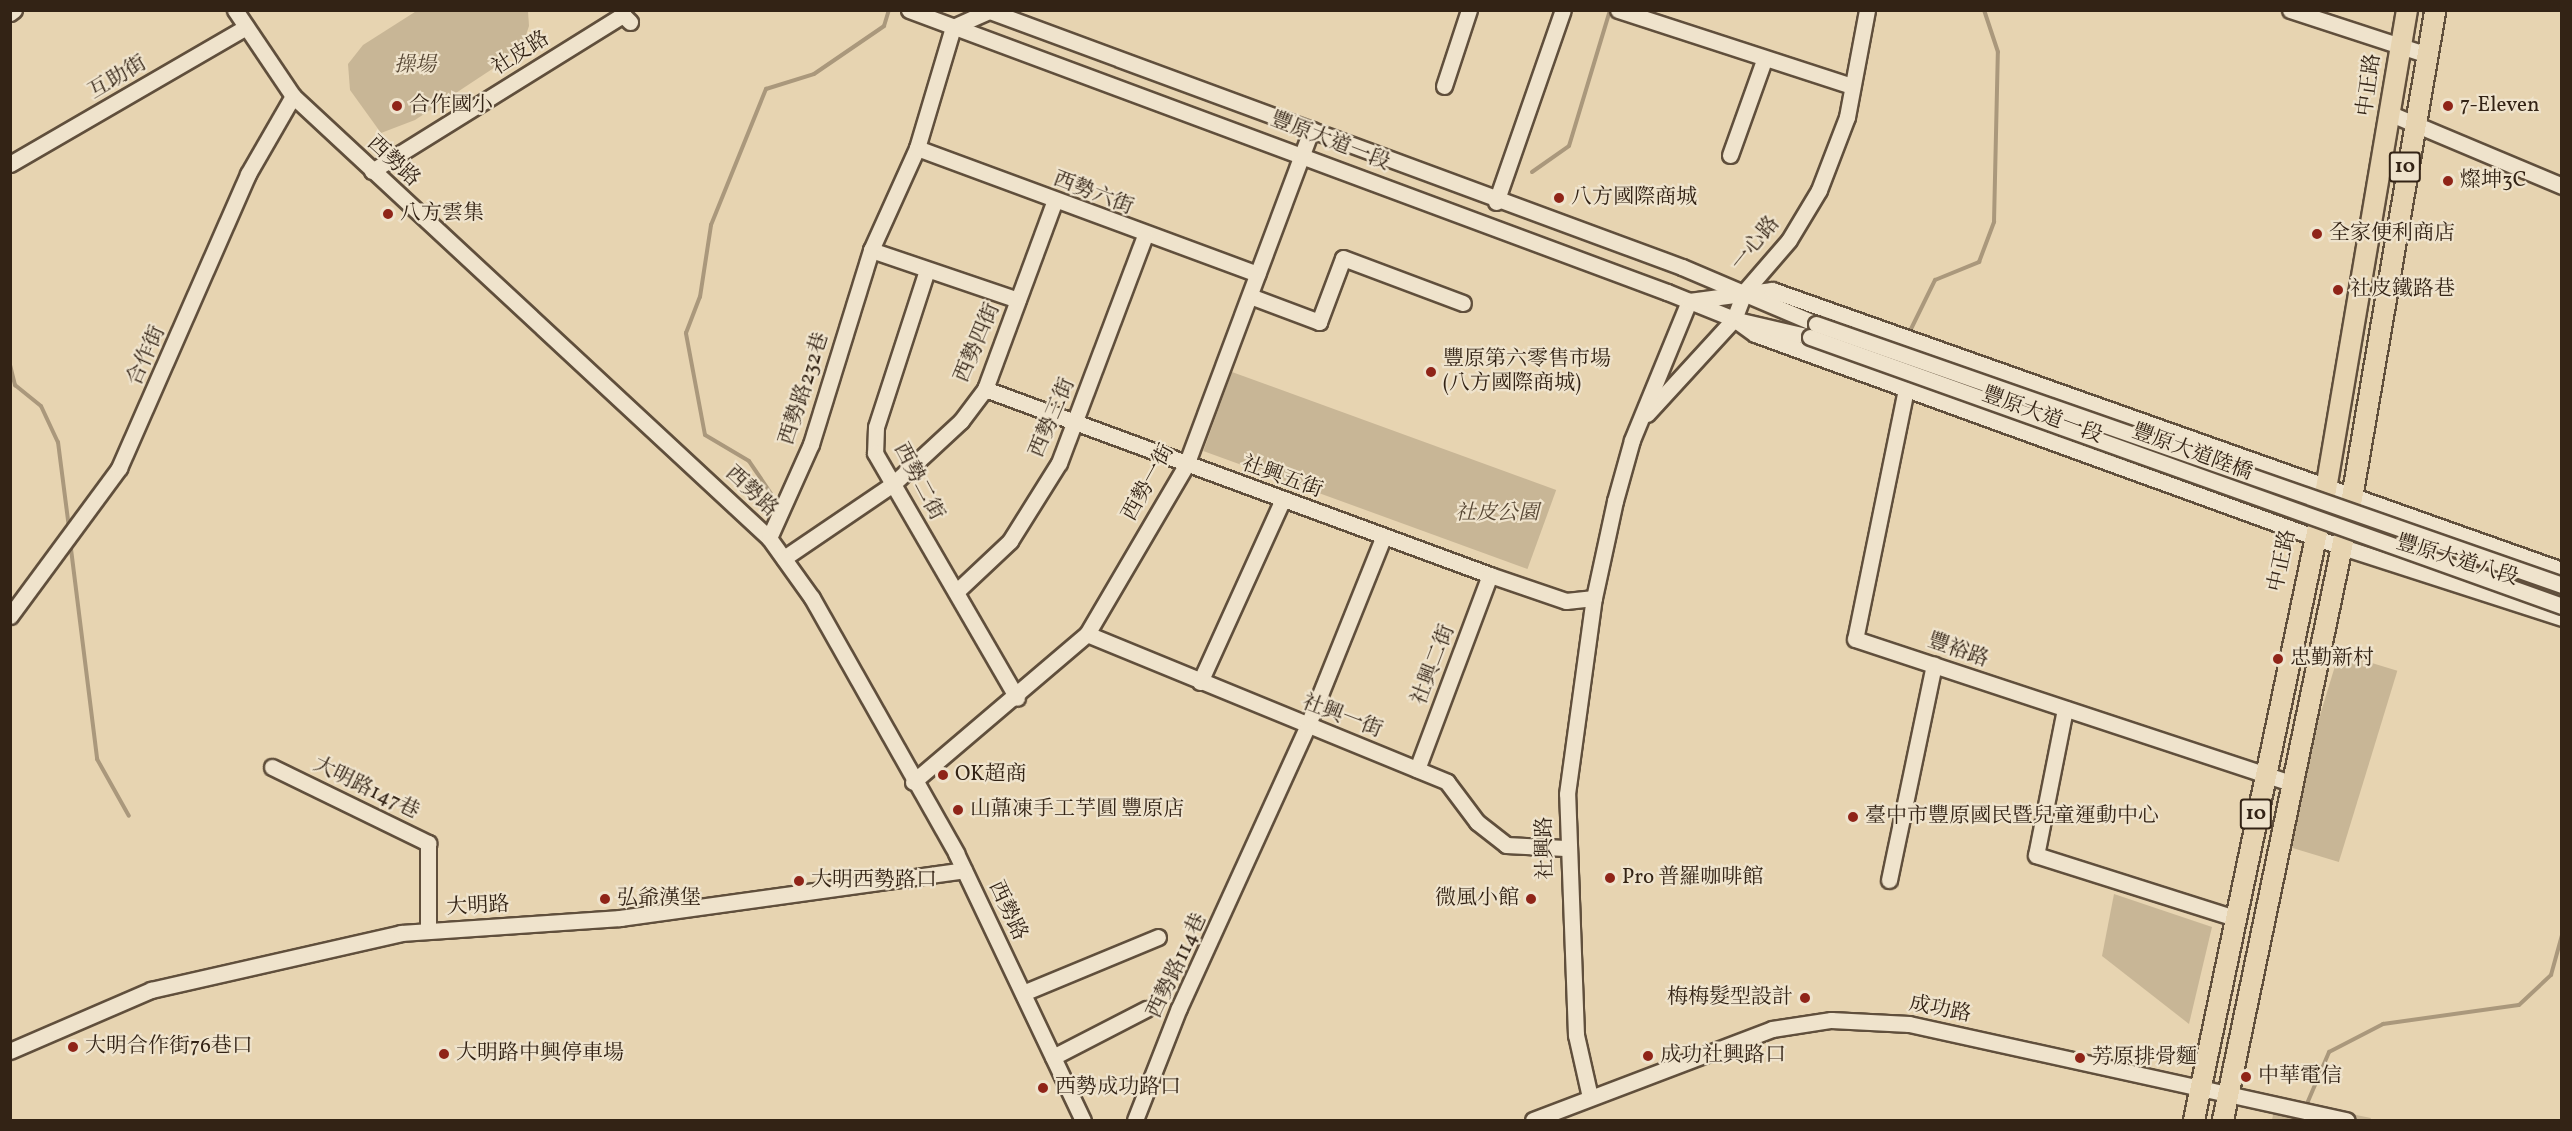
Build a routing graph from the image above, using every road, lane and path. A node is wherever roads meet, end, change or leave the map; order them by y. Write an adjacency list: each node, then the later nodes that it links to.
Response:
1 (235, 10): 12 (street, 西勢路)
2 (909, 10): 13 (street, 豐原大道一段)
3 (1469, 10): 17 (street)
4 (1563, 10): 30 (street)
5 (1618, 10): 16 (street)
6 (1867, 10): 18 (street, 一心路)
7 (2290, 10): 14 (street)
8 (2407, 10): 14 (main road, 中正路 / 10)
9 (2435, 10): 15 (main road, 10)
10 (989, 11): 13 (street); 22 (street, 豐原大道一段)
11 (630, 22): 27 (street, 社皮路)
12 (246, 27): 19 (street, 西勢路); 26 (street, 互助街)
13 (953, 27): 23 (street, 西勢路232巷); 24 (street, 豐原大道一段)
14 (2400, 46): 15 (street); 20 (main road, 中正路 / 10)
15 (2425, 54): 21 (main road, 10)
16 (1764, 60): 18 (street); 25 (street)
17 (1444, 86)
18 (1852, 87): 35 (street, 一心路)
19 (293, 96): 27 (street, 西勢路); 62 (street, 合作街)
20 (2391, 114): 21 (street); 48 (main road, 中正路 / 10)
21 (2412, 122): 28 (street); 49 (main road, 10)
22 (1311, 130): 24 (street, 西勢一街); 30 (street, 豐原大道一段)
23 (917, 148): 29 (street, 西勢六街); 32 (street, 西勢路232巷)
24 (1301, 153): 34 (street, 西勢一街); 38 (street, 豐原大道一段)
25 (1730, 155)
26 (10, 164)
27 (372, 171): 52 (street, 西勢路)
28 (2562, 186)
29 (1054, 202): 31 (street, 西勢六街); 37 (street, 西勢四街)
30 (1496, 202): 35 (street, 豐原大道一段)
31 (1145, 236): 34 (street, 西勢六街); 45 (street, 西勢三街)
32 (872, 250): 33 (street); 52 (street, 西勢路232巷)
33 (927, 270): 37 (street); 47 (street, 西勢二街)
34 (1257, 274): 36 (street, 西勢一街)
35 (1745, 291): 38 (street, 一心路); 40 (street); 41 (street, 豐原大道一段); 48 (street, 豐原大道一段)
36 (1250, 296): 39 (street); 46 (street, 西勢一街)
37 (1018, 300): 42 (street, 西勢四街)
38 (1689, 301): 40 (street, 豐原大道一段); 44 (street)
39 (1463, 303)
40 (1734, 319): 41 (street, 豐原大道一段); 43 (street, 豐原大道一段); 44 (street)
41 (1813, 330): 58 (street, 豐原大道陸橋, bridge); 61 (street, 豐原大道陸橋, bridge)
42 (985, 389): 45 (street, 社興五街); 47 (street, 西勢四街)
43 (1906, 389): 51 (street, 豐原大道一段); 65 (street, 豐裕路)
44 (1639, 423): 60 (street)
45 (1076, 424): 46 (street, 社興五街); 59 (street, 西勢三街)
46 (1186, 465): 50 (street, 社興五街); 64 (street, 西勢一街)
47 (893, 484): 55 (street, 西勢四街); 59 (street, 西勢二街)
48 (2326, 489): 49 (street, 豐原大道一段); 51 (main road, 中正路 / 10)
49 (2352, 498): 54 (main road, 10); 56 (street, 豐原大道八段)
50 (1282, 501): 53 (street, 社興五街); 66 (street)
51 (2312, 536): 54 (street, 豐原大道一段); 72 (main road, 中正路 / 10)
52 (769, 538): 55 (street, 西勢路)
53 (1383, 538): 57 (street, 社興五街); 69 (street, 西勢路114巷)
54 (2339, 546): 63 (street, 豐原大道八段); 74 (main road, 10)
55 (784, 558): 73 (street, 西勢路)
56 (2562, 570)
57 (1490, 576): 60 (street, 社興五街); 71 (street, 社興二街)
58 (2562, 585)
59 (957, 591): 67 (street, 西勢二街)
60 (1594, 598): 75 (street, 社興路)
61 (2562, 606)
62 (10, 616)
63 (2562, 618)
64 (1087, 634): 66 (street, 社興一街); 67 (street, 西勢一街)
65 (1934, 665): 68 (street, 豐裕路); 77 (street)
66 (1200, 682): 69 (street, 社興一街)
67 (1017, 698): 73 (street, 西勢一街)
68 (2065, 709): 72 (street, 豐裕路); 78 (street)
69 (1307, 727): 71 (street, 社興一街); 89 (street, 西勢路114巷)
70 (272, 767): 79 (street, 大明路147巷)
71 (1417, 769): 75 (street, 社興一街)
72 (2263, 776): 74 (street, 豐裕路); 78 (main road, 中正路 / 10)
73 (913, 782): 76 (street, 西勢路)
74 (2290, 783): 87 (main road, 10)
75 (1565, 848): 86 (street, 社興路)
76 (964, 870): 79 (street, 大明路); 81 (street, 西勢路)
77 (1890, 880)
78 (2235, 918): 85 (main road, 中正路 / 10)
79 (429, 930): 83 (street, 大明路)
80 (1158, 937): 81 (street)
81 (1023, 993): 84 (street, 西勢路)
82 (1146, 1009): 84 (street)
83 (10, 1051)
84 (1053, 1057): 88 (street, 西勢路)
85 (2200, 1091): 86 (street, 成功路); 87 (street, 成功路); 91 (main road, 中正路 / 10)
86 (1590, 1097): 90 (street, 成功路)
87 (2228, 1097): 92 (main road, 10); 93 (street, 成功路)
88 (1083, 1120)
89 (1135, 1120)
90 (1533, 1120)
91 (2194, 1120)
92 (2223, 1120)
93 (2348, 1120)

